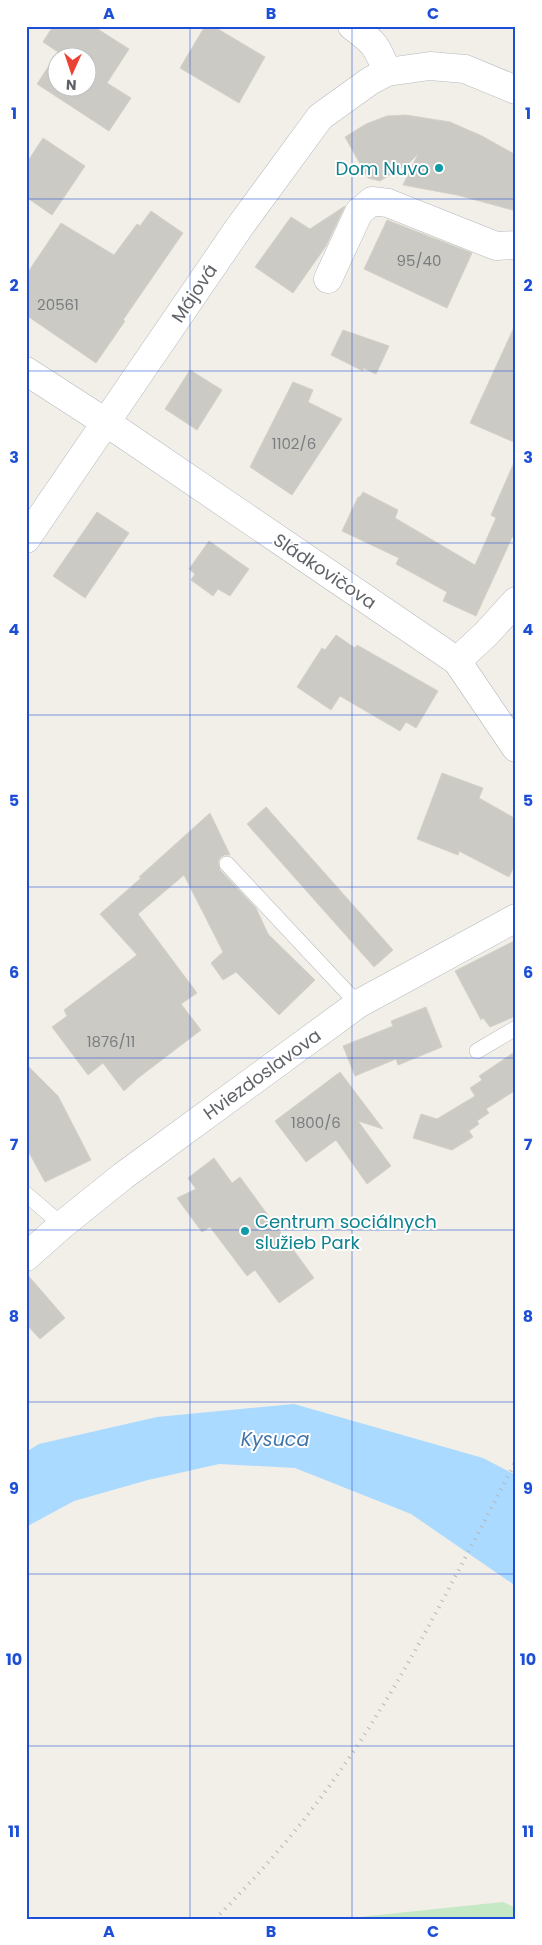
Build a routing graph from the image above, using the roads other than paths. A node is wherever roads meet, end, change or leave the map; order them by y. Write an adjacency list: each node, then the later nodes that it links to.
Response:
1 (352, 26): 2 (street)
2 (387, 72): 3 (street); 7 (street, Májová)
3 (516, 90)
4 (516, 244): 5 (street)
5 (328, 278)
6 (26, 371): 7 (street, Sládkovičova)
7 (106, 423): 8 (street, Májová); 10 (street, Sládkovičova)
8 (26, 539)
9 (516, 601): 10 (street)
10 (458, 661): 11 (street, Sládkovičova)
11 (516, 748)
12 (227, 864): 14 (lane)
13 (516, 918): 14 (street, Hviezdoslavova)
14 (358, 1004): 18 (street, Hviezdoslavova)
15 (516, 1028): 16 (lane)
16 (477, 1051)
17 (26, 1194): 18 (lane)
18 (62, 1225): 19 (street, Hviezdoslavova)
19 (26, 1257)

